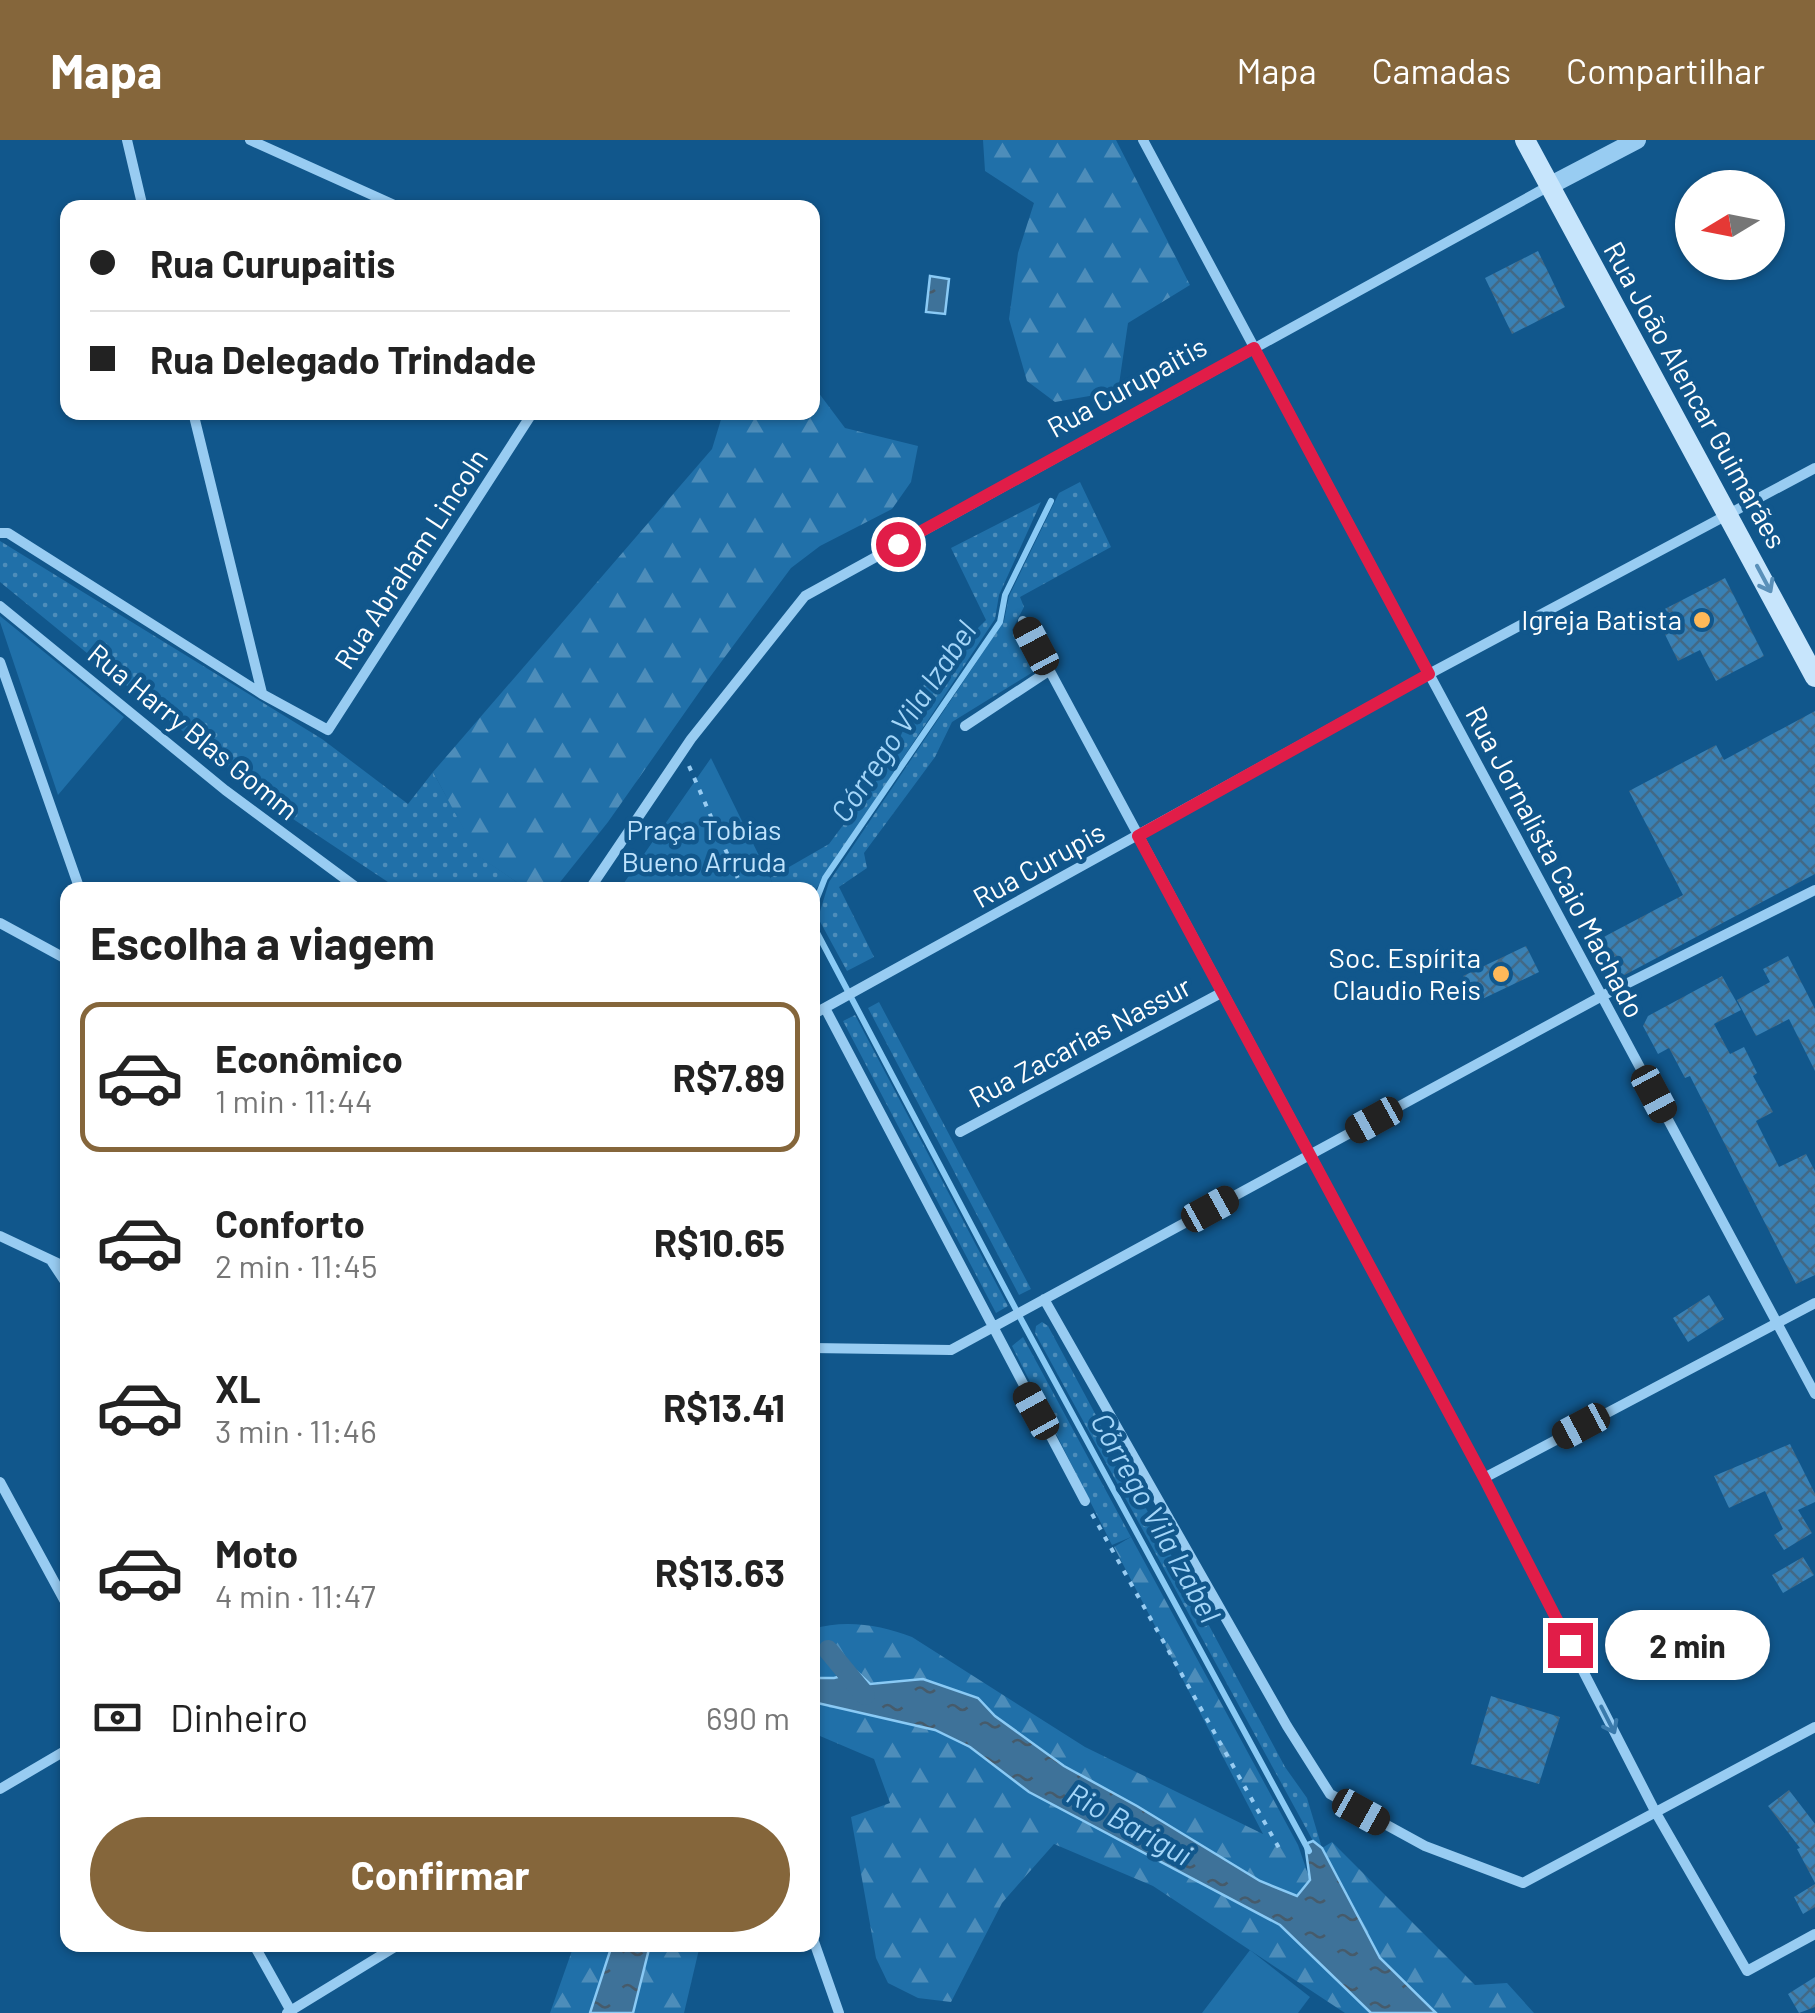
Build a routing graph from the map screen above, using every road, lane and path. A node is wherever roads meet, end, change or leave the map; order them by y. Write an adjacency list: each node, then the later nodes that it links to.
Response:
1 (126, 140): 7 (street)
2 (250, 140): 8 (street)
3 (1143, 140): 9 (street, Rua Jornalista Caio Machado)
4 (1525, 140): 6 (main road, Rua João Alencar Guimarães)
5 (1637, 140): 6 (street, Rua Curupaitis)
6 (1550, 186): 9 (street, Rua Curupaitis); 13 (main road, Rua João Alencar Guimarães)
7 (141, 200)
8 (383, 200)
9 (1254, 348): 19 (street, Rua Jornalista Caio Machado); 24 (street, Rua Curupaitis)
10 (196, 420): 21 (street)
11 (528, 420): 23 (street, Rua Abraham Lincoln)
12 (1815, 468): 13 (street, Rua Curupis)
13 (1730, 515): 19 (street, Rua Curupis); 20 (main road, Rua João Alencar Guimarães, one-way to 20)
14 (0, 533): 21 (street, Rua Harry Blas Gomm)
15 (0, 606): 27 (street, Rua Harry Blas Gomm)
16 (1023, 621): 18 (street)
17 (0, 662): 26 (street)
18 (1050, 670): 22 (street); 25 (street)
19 (1429, 674): 25 (street, Rua Curupis); 34 (street, Rua Jornalista Caio Machado)
20 (1815, 677)
21 (262, 694): 23 (street, Rua Harry Blas Gomm)
22 (966, 726)
23 (328, 730)
24 (683, 751): 28 (street); 29 (path)
25 (1138, 836): 33 (street); 35 (street, Rua Curupis)
26 (77, 882)
27 (349, 882)
28 (594, 882)
29 (740, 882)
30 (1815, 890): 34 (street)
31 (0, 923): 32 (street)
32 (60, 956)
33 (1222, 992): 37 (street, Rua Zacarias Nassur); 38 (street)
34 (1602, 996): 38 (street); 45 (street, Rua Jornalista Caio Machado)
35 (829, 1006): 36 (street, Rua Curupis); 46 (street)
36 (820, 1011)
37 (960, 1132)
38 (1309, 1155): 43 (street); 49 (street)
39 (0, 1236): 40 (street)
40 (51, 1261): 41 (street); 42 (street)
41 (60, 1265)
42 (60, 1274)
43 (1044, 1299): 46 (street); 56 (street)
44 (1815, 1302): 45 (street)
45 (1777, 1323): 48 (street, Rua Jornalista Caio Machado); 49 (street)
46 (998, 1324): 47 (street); 51 (street)
47 (820, 1348)
48 (1815, 1394)
49 (1484, 1478): 56 (street, one-way to 56)
50 (0, 1482): 52 (street)
51 (1085, 1501): 57 (path)
52 (60, 1592)
53 (1815, 1726): 56 (street)
54 (60, 1754): 55 (street)
55 (0, 1789)
56 (1656, 1812): 58 (street)
57 (1279, 1848)
58 (1815, 1934)
59 (258, 1952): 62 (street)
60 (387, 1952): 62 (street)
61 (818, 1952): 63 (street)
62 (290, 2012)
63 (839, 2013)

